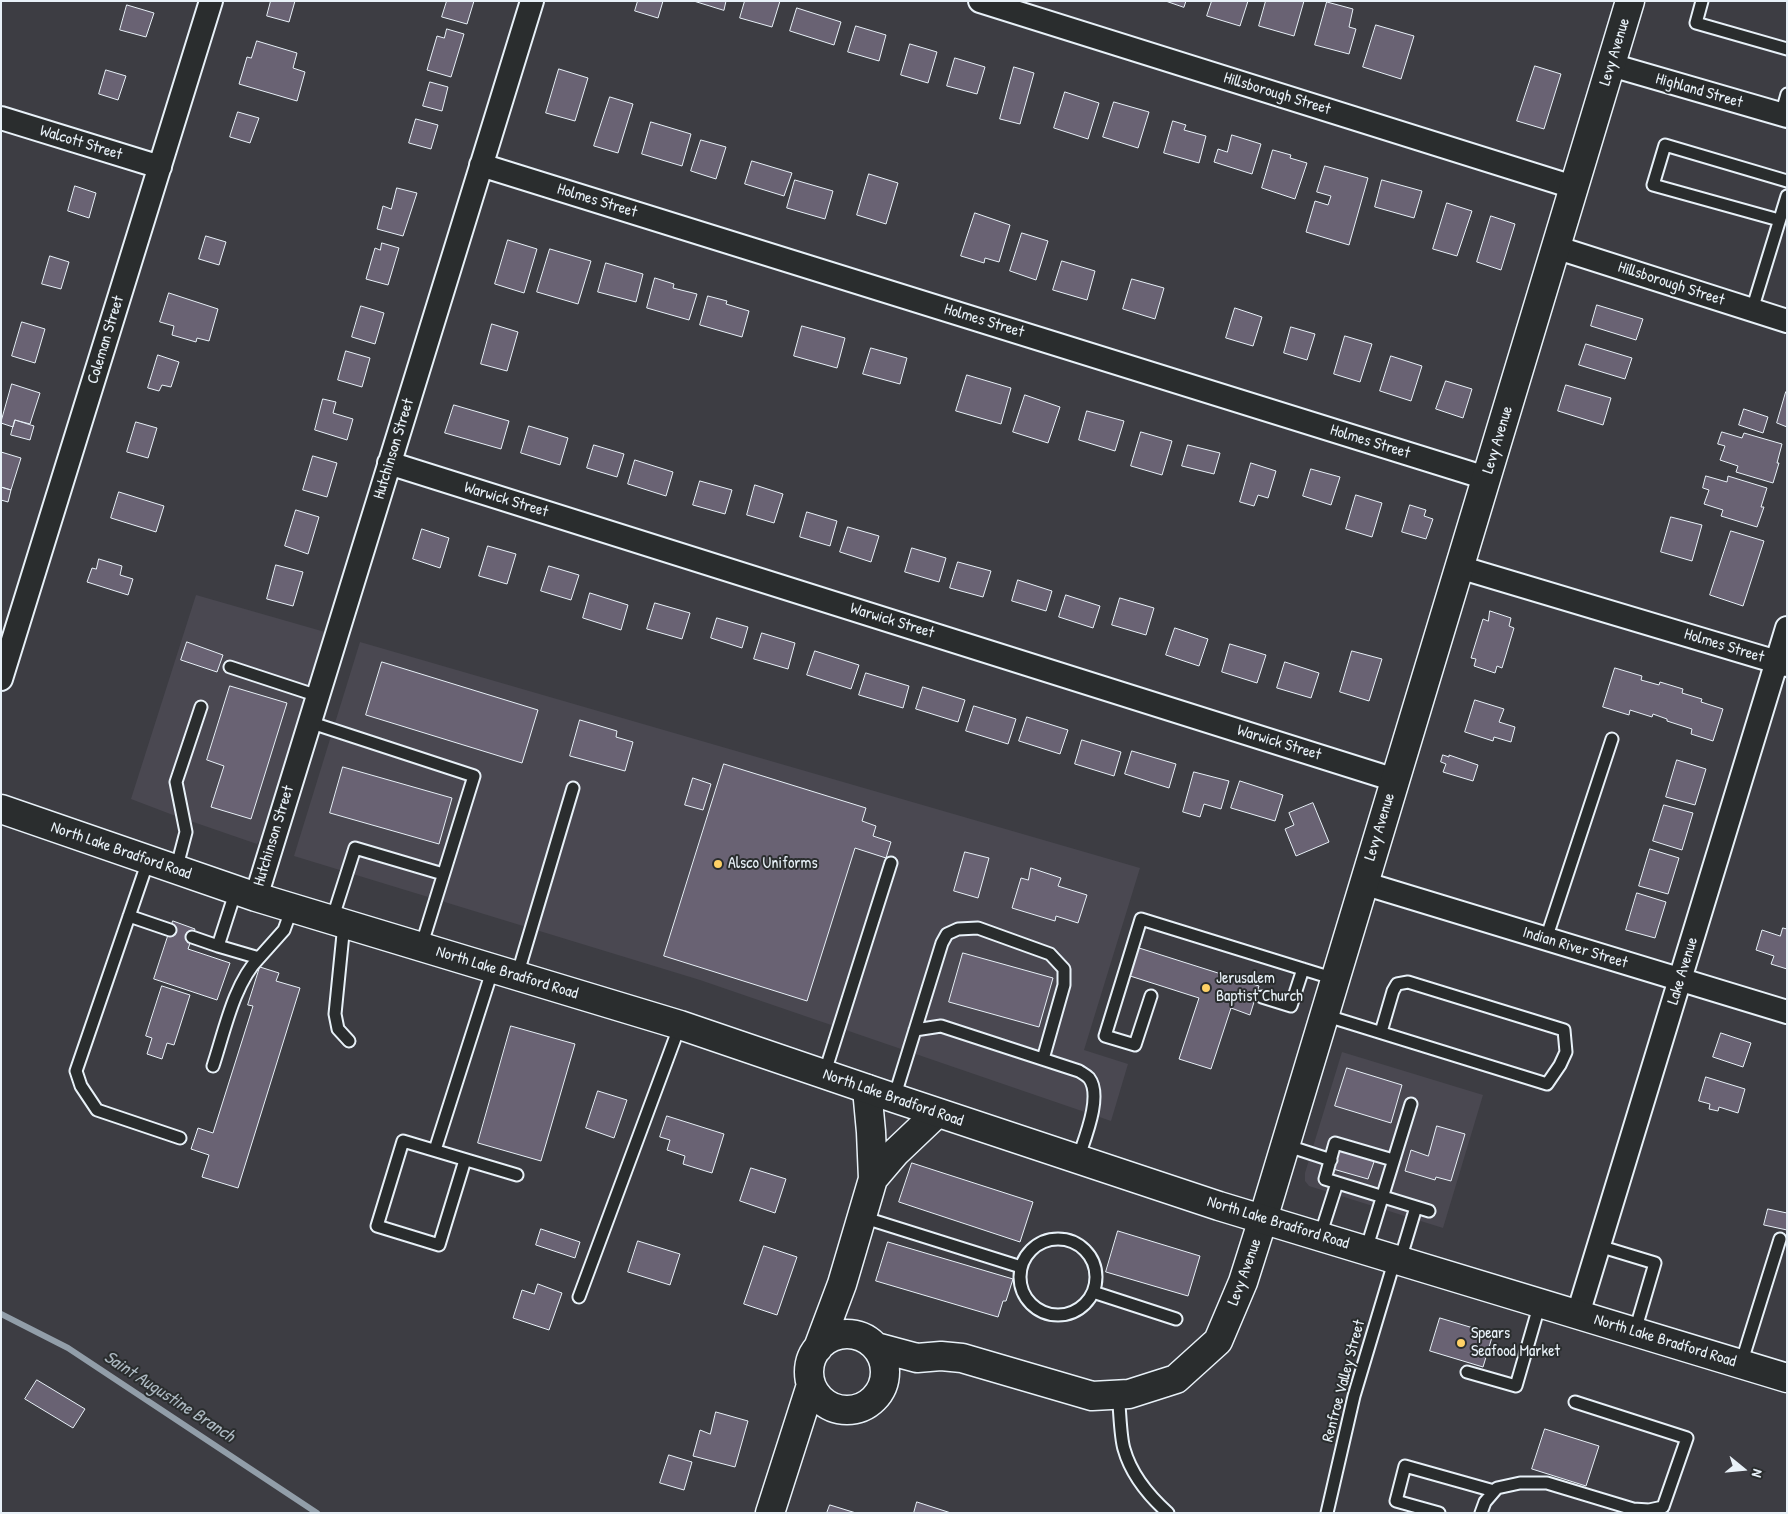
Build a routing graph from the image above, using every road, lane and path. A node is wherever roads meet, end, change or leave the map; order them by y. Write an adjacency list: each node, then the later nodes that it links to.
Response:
1 (211, 1): 11 (street, Coleman Street)
2 (532, 1): 10 (street, Hutchinson Street)
3 (980, 1): 13 (street, Hillsborough Street)
4 (1630, 1): 7 (street, Levy Avenue)
5 (1702, 1): 6 (lane)
6 (1787, 49)
7 (1611, 65): 8 (street, Highland Street); 13 (street, Levy Avenue)
8 (1785, 108)
9 (1, 118): 11 (street, Walcott Street)
10 (481, 165): 19 (street, Hutchinson Street); 20 (street, Holmes Street)
11 (160, 167): 25 (street, Coleman Street)
12 (1787, 181): 15 (lane)
13 (1573, 187): 16 (street, Levy Avenue)
14 (1787, 196): 15 (lane)
15 (1779, 220): 17 (lane)
16 (1555, 247): 17 (street, Hillsborough Street); 20 (street, Levy Avenue)
17 (1752, 310): 18 (street, Hillsborough Street)
18 (1787, 321)
19 (389, 463): 26 (street, Hutchinson Street); 30 (street, Warwick Street)
20 (1486, 478): 21 (street, Levy Avenue)
21 (1459, 567): 23 (street, Holmes Street); 30 (street, Levy Avenue)
22 (1787, 628): 23 (street, Lake Avenue)
23 (1782, 664): 51 (street, Lake Avenue)
24 (230, 667): 26 (lane)
25 (1, 679)
26 (318, 696): 28 (street, Hutchinson Street)
27 (201, 706): 35 (lane)
28 (310, 722): 36 (lane); 38 (street, Hutchinson Street)
29 (1612, 739): 44 (lane)
30 (1395, 780): 37 (street, Levy Avenue)
31 (574, 788): 49 (lane)
32 (1, 810): 33 (street, North Lake Bradford Road)
33 (148, 861): 35 (street, North Lake Bradford Road); 40 (lane)
34 (891, 863): 62 (lane)
35 (176, 870): 38 (street, North Lake Bradford Road)
36 (443, 874): 41 (lane); 46 (lane)
37 (1363, 883): 44 (street, Indian River Street); 50 (street, Levy Avenue)
38 (246, 894): 39 (street, North Lake Bradford Road); 45 (lane)
39 (292, 908): 41 (street, North Lake Bradford Road); 47 (lane)
40 (129, 916): 42 (lane); 67 (lane)
41 (338, 922): 46 (street, North Lake Bradford Road); 59 (lane)
42 (170, 930)
43 (192, 937): 45 (lane)
44 (1546, 939): 51 (street, Indian River Street)
45 (218, 946): 47 (lane)
46 (421, 947): 49 (street, North Lake Bradford Road)
47 (259, 958): 61 (lane)
48 (1303, 969): 50 (lane); 52 (lane); 53 (lane)
49 (505, 972): 56 (street, North Lake Bradford Road); 69 (lane)
50 (1335, 979): 55 (street, Levy Avenue)
51 (1680, 980): 54 (street, Indian River Street); 84 (street, Lake Avenue)
52 (1151, 996)
53 (1262, 997)
54 (1787, 1012)
55 (1324, 1015): 58 (lane); 68 (street, Levy Avenue)
56 (680, 1025): 62 (street, North Lake Bradford Road); 90 (lane)
57 (915, 1030): 60 (lane); 60 (lane); 64 (lane)
58 (1381, 1032): 58 (lane)
59 (349, 1041)
60 (1043, 1059): 70 (lane)
61 (214, 1066)
62 (824, 1075): 63 (street, North Lake Bradford Road)
63 (867, 1089): 64 (street, North Lake Bradford Road); 75 (street)
64 (894, 1098): 66 (street, North Lake Bradford Road)
65 (1411, 1104): 73 (lane)
66 (938, 1113): 70 (street, North Lake Bradford Road); 75 (street)
67 (180, 1138)
68 (1285, 1145): 72 (lane); 81 (street, Levy Avenue)
69 (436, 1150): 71 (lane); 71 (lane)
70 (1078, 1159): 81 (street, North Lake Bradford Road)
71 (465, 1160): 74 (lane)
72 (1331, 1160): 73 (lane); 76 (lane)
73 (1394, 1160): 77 (lane)
74 (518, 1176)
75 (873, 1179): 80 (street)
76 (1337, 1183): 77 (lane); 82 (lane)
77 (1383, 1197): 78 (lane); 85 (lane)
78 (1416, 1207): 79 (lane); 86 (lane, Renfroe Valley Street)
79 (1429, 1211)
80 (862, 1218): 87 (lane); 88 (street)
81 (1263, 1219): 82 (street, North Lake Bradford Road); 103 (street, Levy Avenue)
82 (1320, 1236): 85 (street, North Lake Bradford Road)
83 (1780, 1239): 98 (lane)
84 (1599, 1246): 92 (street, Lake Avenue); 94 (lane)
85 (1366, 1250): 86 (street, North Lake Bradford Road)
86 (1398, 1259): 91 (street, North Lake Bradford Road); 110 (lane, Renfroe Valley Street)
87 (1021, 1267): 89 (lane); 89 (lane)
88 (842, 1284): 95 (street); 96 (street)
89 (1093, 1292): 93 (lane)
90 (579, 1297)
91 (1540, 1303): 92 (street, North Lake Bradford Road); 99 (lane)
92 (1578, 1314): 94 (street, North Lake Bradford Road)
93 (1176, 1320)
94 (1635, 1331): 98 (street, North Lake Bradford Road)
95 (871, 1343): 96 (street); 97 (street, Levy Avenue); 102 (street)
96 (818, 1348): 101 (street)
97 (917, 1358): 102 (street, Levy Avenue); 103 (street, Levy Avenue)
98 (1741, 1364): 100 (street, North Lake Bradford Road)
99 (1467, 1372)
100 (1787, 1378)
101 (811, 1385): 105 (street); 106 (street)
102 (884, 1385): 105 (street)
103 (1118, 1394): 109 (lane)
104 (1575, 1402): 107 (lane)
105 (841, 1411): 106 (street)
106 (795, 1435): 108 (street)
107 (1494, 1491): 111 (lane); 112 (lane)
108 (770, 1513)
109 (1168, 1513)
110 (1327, 1513)
111 (1438, 1513)
112 (1481, 1513)

